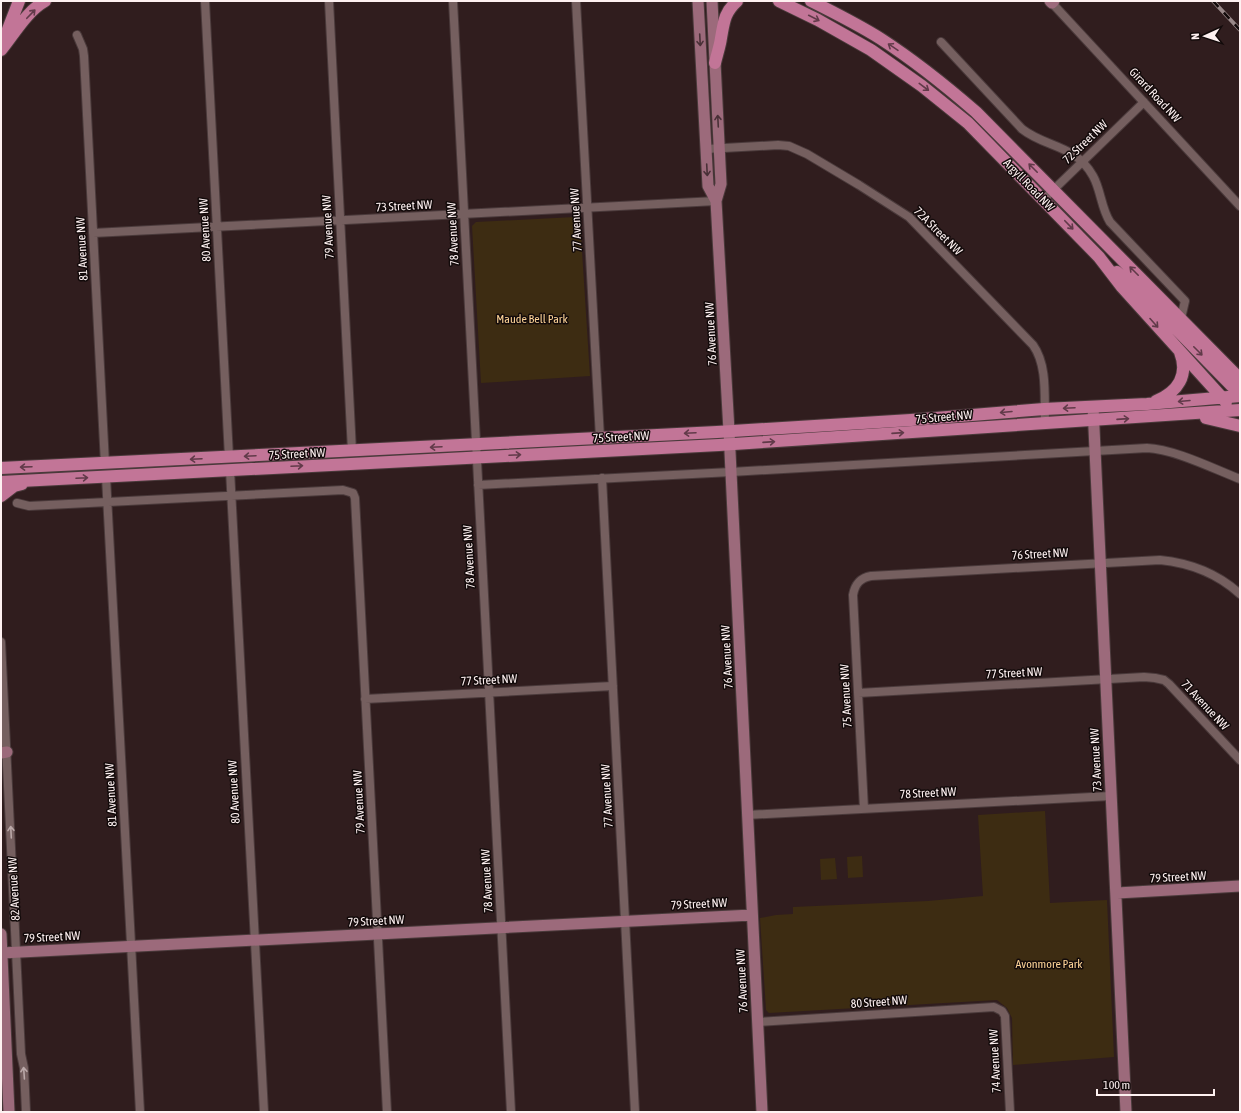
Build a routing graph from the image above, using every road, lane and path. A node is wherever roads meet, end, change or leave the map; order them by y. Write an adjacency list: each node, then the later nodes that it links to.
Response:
1 (19, 1): 15 (main road)
2 (45, 1): 15 (main road, one-way to 2)
3 (205, 1): 28 (street, 80 Avenue NW)
4 (329, 1): 27 (street, 79 Avenue NW)
5 (453, 1): 26 (street, 78 Avenue NW)
6 (576, 1): 25 (street, 77 Avenue NW)
7 (698, 1): 19 (street, 76 Avenue NW, one-way to 19)
8 (712, 1): 16 (street, 76 Avenue NW)
9 (737, 1): 16 (main road)
10 (779, 1): 22 (main road, Argyll Road NW, one-way to 22)
11 (811, 1): 21 (main road, Argyll Road NW, one-way to 11)
12 (1052, 2): 17 (street, Girard Road NW)
13 (77, 35): 29 (street, 81 Avenue NW)
14 (941, 42): 20 (street)
15 (1, 50)
16 (715, 63): 18 (street, 76 Avenue NW, one-way to 16)
17 (1144, 102): 20 (street, 72 Street NW); 24 (street, Girard Road NW)
18 (720, 148): 19 (street, 72A Street NW); 23 (street, 76 Avenue NW); 39 (street, 72A Street NW)
19 (706, 149): 23 (street, 76 Avenue NW, one-way to 23)
20 (1082, 162): 21 (street, 72 Street NW); 31 (street)
21 (1054, 190): 22 (street, 72 Street NW); 31 (main road, Argyll Road NW, one-way to 21)
22 (1044, 199): 30 (main road, Argyll Road NW, one-way to 30)
23 (716, 201): 25 (street, 73 Street NW); 45 (street, 76 Avenue NW)
24 (1240, 206)
25 (587, 208): 26 (street, 73 Street NW); 46 (street, 77 Avenue NW)
26 (464, 214): 27 (street, 73 Street NW); 48 (street, 78 Avenue NW)
27 (340, 221): 28 (street, 73 Street NW); 50 (street, 79 Avenue NW)
28 (216, 227): 29 (street, 73 Street NW); 51 (street, 80 Avenue NW)
29 (93, 233): 53 (street, 81 Avenue NW)
30 (1099, 257): 32 (main road, Argyll Road NW, one-way to 32); 34 (main road, one-way to 34)
31 (1181, 318): 33 (main road, Argyll Road NW)
32 (1180, 351): 36 (main road, Argyll Road NW); 37 (main road)
33 (1240, 379)
34 (1240, 393)
35 (1240, 396): 36 (main road, 75 Street NW)
36 (1222, 398): 37 (main road, 75 Street NW, one-way to 37); 40 (main road, Argyll Road NW)
37 (1147, 404): 38 (main road, 75 Street NW)
38 (1093, 407): 39 (main road, 75 Street NW, one-way to 39); 42 (street, 73 Avenue NW)
39 (1044, 409): 43 (street, 72A Street NW); 45 (main road, 75 Street NW, one-way to 45)
40 (1239, 411): 41 (main road, 75 Street NW)
41 (1191, 414): 42 (main road, 75 Street NW, one-way to 41); 44 (main road)
42 (1093, 421): 43 (main road, 75 Street NW); 49 (street, 73 Avenue NW)
43 (1045, 423): 47 (main road, 75 Street NW, one-way to 43)
44 (1240, 426)
45 (729, 431): 46 (main road, 75 Street NW, one-way to 46); 47 (street, 76 Avenue NW)
46 (600, 438): 48 (main road, 75 Street NW)
47 (730, 444): 52 (main road, 75 Street NW, one-way to 47); 56 (street, 76 Avenue NW)
48 (475, 445): 50 (main road, 75 Street NW, one-way to 50); 52 (street, 78 Avenue NW)
49 (1095, 450): 56 (street); 60 (street); 67 (street, 73 Avenue NW)
50 (352, 451): 51 (main road, 75 Street NW, one-way to 51)
51 (229, 457): 53 (main road, 75 Street NW, one-way to 53)
52 (476, 458): 55 (main road, 75 Street NW, one-way to 52); 62 (street, 78 Avenue NW)
53 (105, 464): 54 (main road, 75 Street NW, one-way to 54)
54 (1, 468)
55 (230, 470): 57 (main road, 75 Street NW); 64 (street, 80 Avenue NW)
56 (731, 472): 58 (street); 81 (street, 76 Avenue NW)
57 (106, 477): 59 (main road, 75 Street NW, one-way to 57); 65 (street, 81 Avenue NW)
58 (602, 478): 62 (street); 73 (street, 77 Avenue NW)
59 (43, 480): 61 (main road, 75 Street NW); 63 (main road)
60 (1240, 480)
61 (1, 482)
62 (478, 485): 74 (street, 78 Avenue NW)
63 (1, 496)
64 (231, 496): 65 (street); 76 (street, 79 Avenue NW); 89 (street, 80 Avenue NW)
65 (107, 502): 66 (street); 90 (street, 81 Avenue NW)
66 (17, 503)
67 (1100, 562): 68 (street, 76 Street NW); 69 (street, 76 Street NW); 71 (street, 73 Avenue NW)
68 (858, 583): 75 (street, 75 Avenue NW)
69 (1240, 594)
70 (1, 642): 77 (street, 82 Avenue NW)
71 (1105, 679): 72 (street, 77 Street NW); 75 (street, 77 Street NW); 79 (street, 73 Avenue NW)
72 (1169, 684): 78 (street, 71 Avenue NW)
73 (613, 686): 74 (street, 77 Street NW); 85 (street, 77 Avenue NW)
74 (489, 692): 76 (street, 77 Street NW); 86 (street, 78 Avenue NW)
75 (858, 693): 80 (street, 75 Avenue NW)
76 (366, 699): 88 (street, 79 Avenue NW)
77 (4, 753): 91 (street, 82 Avenue NW, one-way to 77)
78 (1240, 760)
79 (1111, 796): 80 (street, 78 Street NW); 83 (street, 73 Avenue NW)
80 (864, 809): 81 (street, 78 Street NW)
81 (747, 815): 84 (street, 76 Avenue NW)
82 (1240, 886): 83 (street, 79 Street NW)
83 (1117, 893): 104 (street, 73 Avenue NW)
84 (752, 915): 85 (street, 79 Street NW); 94 (street, 76 Avenue NW)
85 (625, 921): 86 (street, 79 Street NW); 101 (street, 77 Avenue NW)
86 (501, 927): 88 (street, 79 Street NW); 100 (street, 78 Avenue NW)
87 (1, 934): 92 (street, 82 Avenue NW)
88 (378, 934): 89 (street, 79 Street NW); 99 (street, 79 Avenue NW)
89 (254, 940): 90 (street, 79 Street NW); 98 (street, 80 Avenue NW)
90 (131, 946): 91 (street, 79 Street NW); 97 (street, 81 Avenue NW)
91 (16, 952): 92 (street, 79 Street NW); 96 (street, 82 Avenue NW, one-way to 91)
92 (1, 953): 95 (street, 82 Avenue NW)
93 (1002, 1011): 94 (street, 80 Street NW); 103 (street, 74 Avenue NW)
94 (758, 1022): 102 (street, 76 Avenue NW)
95 (9, 1112)
96 (26, 1112)
97 (140, 1112)
98 (264, 1112)
99 (387, 1112)
100 (511, 1112)
101 (635, 1112)
102 (762, 1112)
103 (1010, 1112)
104 (1126, 1112)

